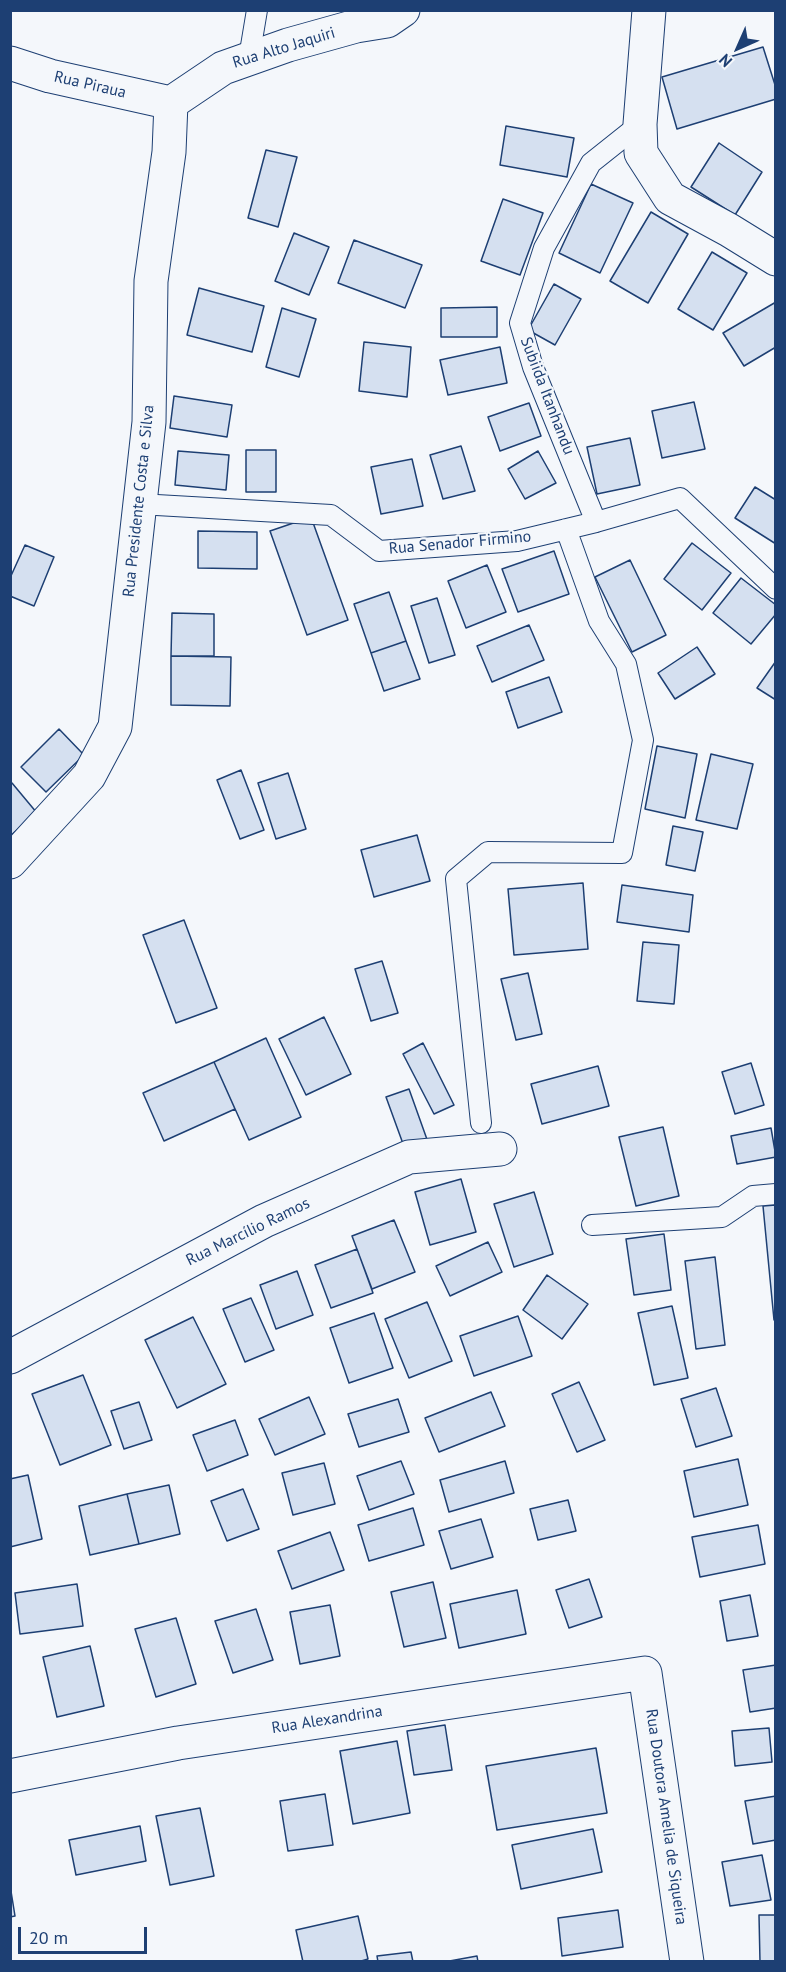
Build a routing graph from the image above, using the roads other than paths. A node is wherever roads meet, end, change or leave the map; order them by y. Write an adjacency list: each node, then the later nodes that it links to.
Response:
1 (257, 10): 4 (lane)
2 (403, 10): 4 (street, Rua Alto Jaquiri)
3 (649, 10): 7 (street)
4 (249, 58): 6 (street, Rua Alto Jaquiri)
5 (11, 64): 6 (street, Rua Piraua)
6 (171, 103): 9 (street, Rua Presidente Costa e Silva)
7 (640, 124): 8 (street); 10 (lane, Subiida Itanhandu)
8 (776, 259)
9 (140, 504): 11 (lane, Rua Senador Firmino); 13 (street, Rua Presidente Costa e Silva)
10 (596, 522): 11 (lane, Rua Senador Firmino); 12 (lane, Rua Senador Firmino)
11 (566, 530): 14 (lane)
12 (776, 589)
13 (10, 862)
14 (481, 1123)
15 (500, 1149): 18 (street, Rua Marcílio Ramos)
16 (776, 1194): 17 (lane)
17 (592, 1225)
18 (10, 1357)
19 (645, 1673): 20 (street, Rua Alexandrina); 21 (street, Rua Doutora Amelia de Siqueira)
20 (10, 1776)
21 (687, 1962)

